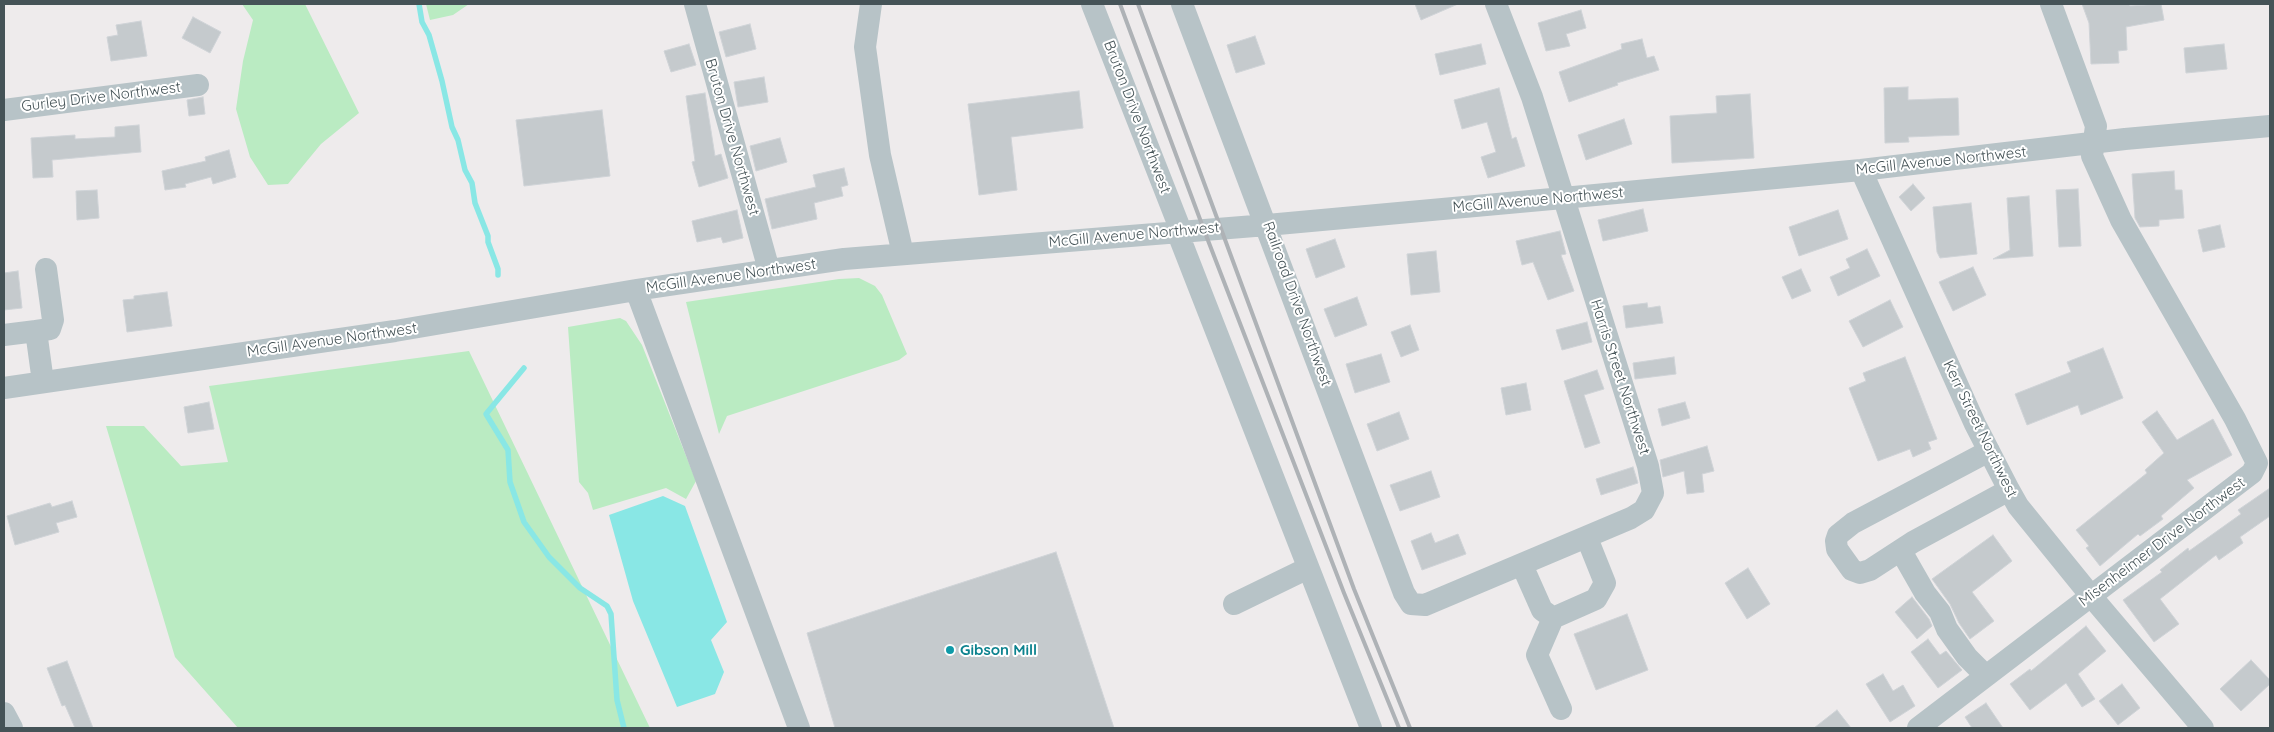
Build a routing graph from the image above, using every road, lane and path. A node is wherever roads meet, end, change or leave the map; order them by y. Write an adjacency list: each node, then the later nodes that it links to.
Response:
1 (695, 4): 17 (street, Bruton Drive Northwest)
2 (871, 4): 15 (street)
3 (1092, 4): 14 (street, Bruton Drive Northwest)
4 (1182, 4): 13 (street, Railroad Drive Northwest)
5 (1496, 4): 12 (street, Harris Street Northwest)
6 (2051, 4): 10 (street, Misenheimer Drive Northwest)
7 (198, 85): 8 (street, Gurley Drive Northwest)
8 (4, 110)
9 (2270, 126): 10 (street, McGill Avenue Northwest)
10 (2095, 143): 11 (street, McGill Avenue Northwest); 29 (street, Misenheimer Drive Northwest)
11 (1862, 170): 12 (street, McGill Avenue Northwest); 23 (street, Kerr Street Northwest)
12 (1563, 198): 13 (street, McGill Avenue Northwest); 25 (street, Harris Street Northwest)
13 (1267, 226): 14 (street, McGill Avenue Northwest); 31 (street, Railroad Drive Northwest)
14 (1179, 231): 15 (street, McGill Avenue Northwest); 28 (street, Bruton Drive Northwest)
15 (903, 254): 17 (street, McGill Avenue Northwest)
16 (46, 269): 19 (street)
17 (769, 270): 18 (street, McGill Avenue Northwest)
18 (636, 290): 21 (street, McGill Avenue Northwest); 37 (street)
19 (36, 331): 20 (street); 21 (street)
20 (4, 335)
21 (43, 382): 22 (street, McGill Avenue Northwest)
22 (4, 388)
23 (1989, 451): 24 (street, Kerr Street Northwest); 26 (street)
24 (2009, 490): 26 (street); 29 (street, Kerr Street Northwest)
25 (1587, 538): 27 (street, Harris Street Northwest); 32 (street)
26 (1901, 551): 33 (street)
27 (1522, 565): 31 (street, Harris Street Northwest); 32 (street)
28 (1308, 568): 30 (street); 38 (street, Bruton Drive Northwest)
29 (2091, 596): 33 (street, Misenheimer Drive Northwest); 40 (street, Kerr Street Northwest)
30 (1234, 604)
31 (1411, 604)
32 (1553, 618): 34 (street)
33 (1986, 676): 39 (street, Misenheimer Drive Northwest)
34 (1560, 709)
35 (4, 713): 36 (street)
36 (12, 728)
37 (799, 728)
38 (1371, 728)
39 (1918, 728)
40 (2203, 728)

